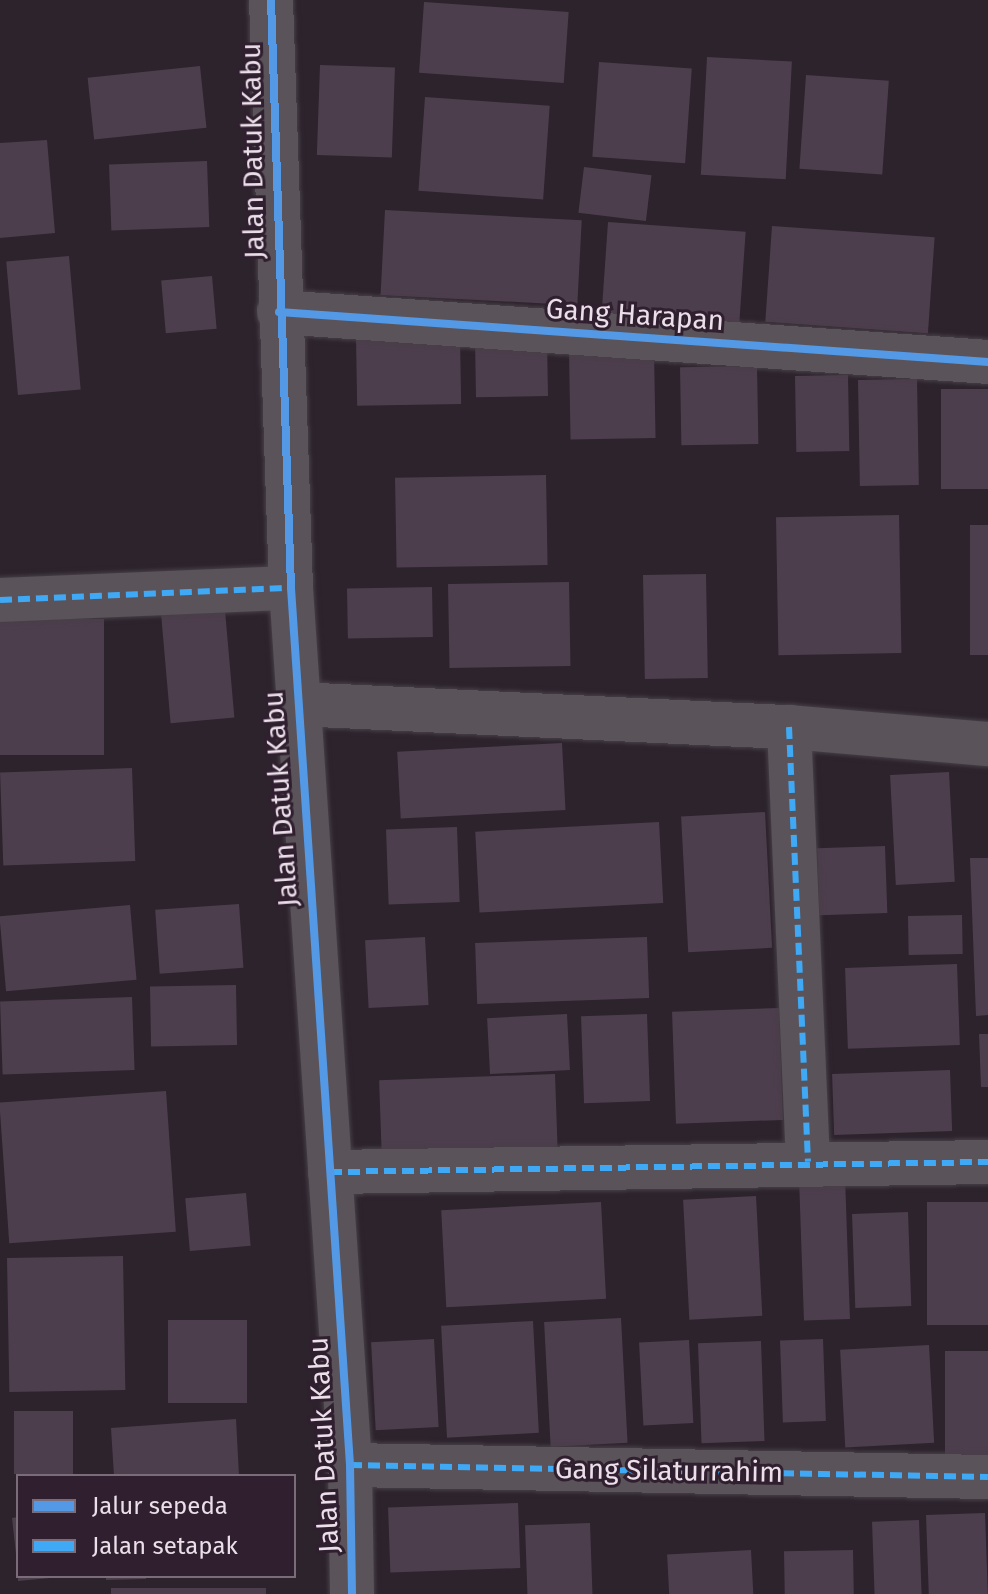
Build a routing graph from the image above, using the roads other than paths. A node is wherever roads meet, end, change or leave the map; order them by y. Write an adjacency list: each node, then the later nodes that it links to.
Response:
1 (271, 0): 2 (street, Jalan Datuk Kabu)
2 (279, 312): 3 (street, Gang Harapan); 4 (street, Jalan Datuk Kabu)
3 (988, 362)
4 (291, 588): 5 (street); 6 (street, Jalan Datuk Kabu)
5 (0, 600)
6 (297, 704): 7 (street); 11 (street, Jalan Datuk Kabu)
7 (789, 727): 8 (street); 9 (street)
8 (988, 744)
9 (808, 1162): 10 (street); 11 (street)
10 (988, 1162)
11 (330, 1172): 12 (street, Jalan Datuk Kabu)
12 (350, 1465): 13 (street, Gang Silaturrahim); 14 (street, Jalan Datuk Kabu)
13 (988, 1477)
14 (352, 1594)

